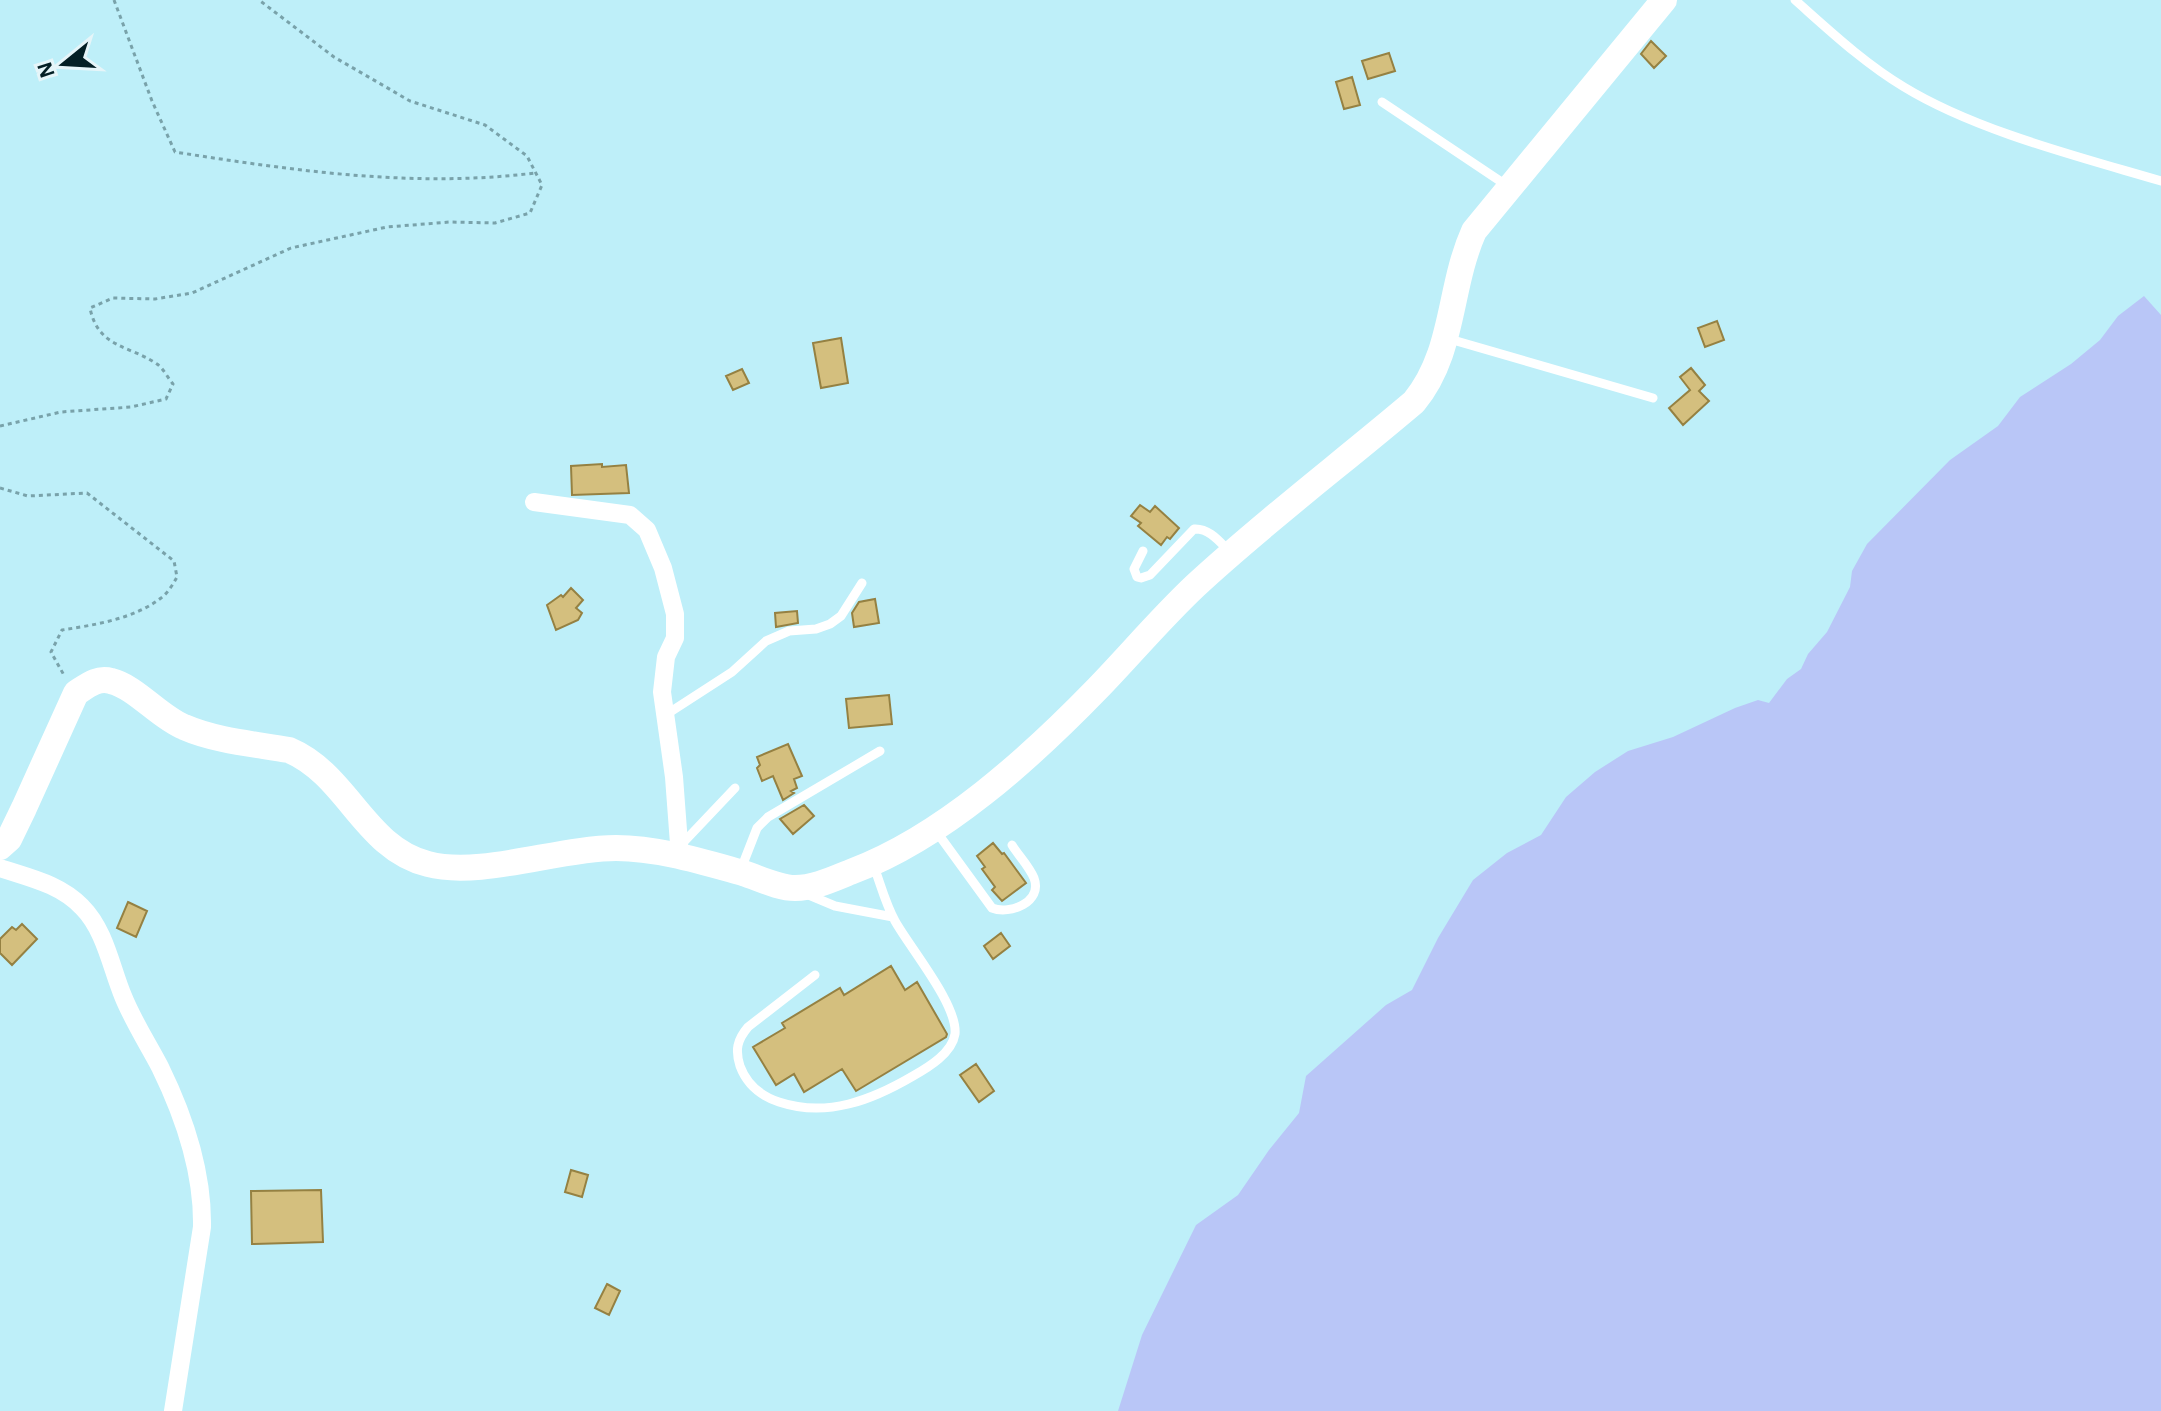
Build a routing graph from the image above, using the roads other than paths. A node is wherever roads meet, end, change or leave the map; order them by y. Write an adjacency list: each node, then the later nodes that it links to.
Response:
1 (1664, 0): 5 (street)
2 (1795, 0): 4 (lane)
3 (1382, 102): 5 (lane)
4 (2161, 181)
5 (1509, 187): 6 (street)
6 (1446, 338): 7 (lane); 10 (street)
7 (1653, 398)
8 (534, 502): 12 (street)
9 (1143, 551): 10 (lane)
10 (1231, 554): 15 (street)
11 (862, 583): 12 (lane)
12 (664, 716): 18 (street)
13 (880, 751): 21 (lane)
14 (735, 788): 18 (lane)
15 (934, 828): 16 (lane); 19 (street)
16 (1012, 845)
17 (0, 847): 18 (street)
18 (680, 852): 21 (street)
19 (873, 864): 22 (street); 23 (lane)
20 (0, 868): 25 (street)
21 (740, 872): 22 (street)
22 (792, 888): 23 (lane)
23 (893, 917): 24 (lane)
24 (815, 975)
25 (173, 1411)

